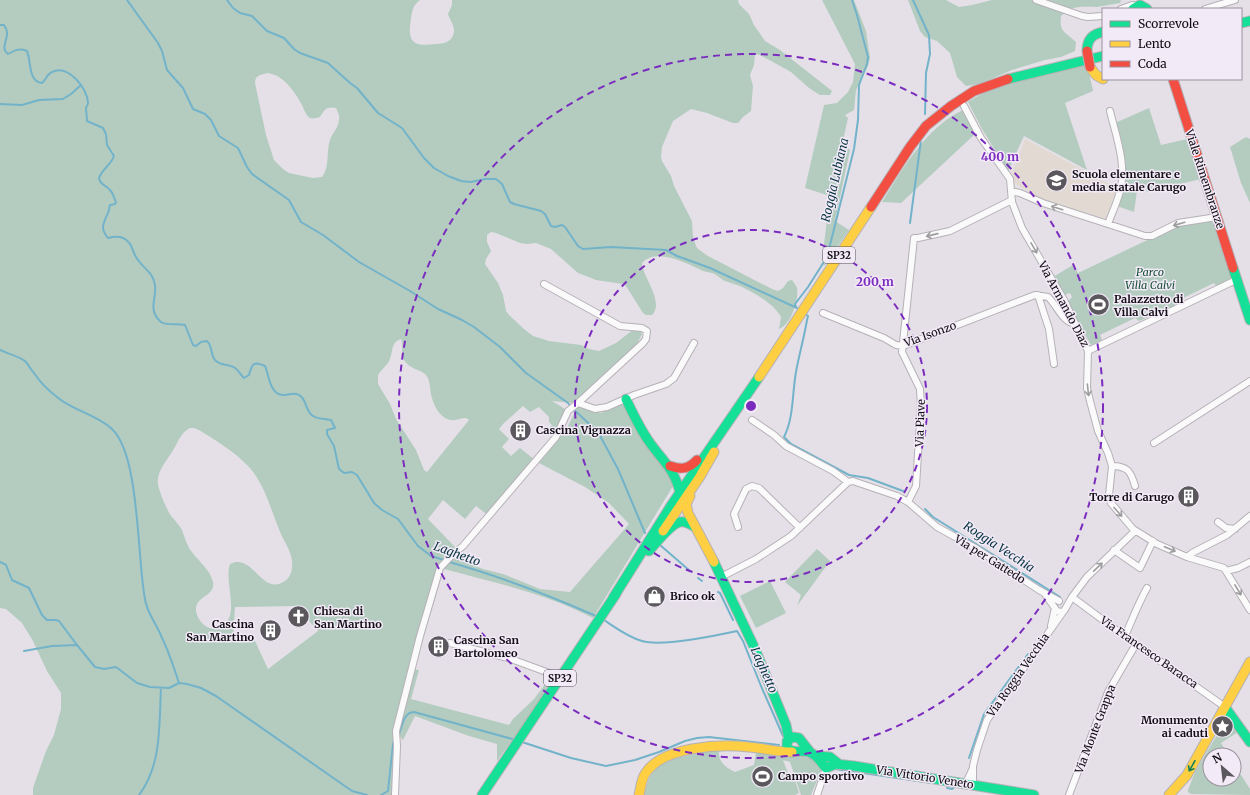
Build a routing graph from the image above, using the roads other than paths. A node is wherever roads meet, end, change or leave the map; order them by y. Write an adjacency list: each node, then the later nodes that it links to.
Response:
1 (1036, 0): 7 (street)
2 (1235, 0): 6 (street)
3 (1135, 7): 4 (street); 5 (main road)
4 (1124, 8)
5 (1146, 8)
6 (1208, 8)
7 (1102, 16)
8 (1102, 32): 10 (main road, bridge)
9 (1101, 55): 31 (main road, SP32)
10 (1102, 78)
11 (1173, 80): 16 (main road, Viale Rimembranze)
12 (964, 106): 14 (street, Via Armando Diaz)
13 (1110, 111): 17 (street)
14 (1011, 191): 15 (street, Via Armando Diaz); 17 (street, one-way to 14)
15 (1012, 200): 23 (street, Via Armando Diaz, one-way to 23); 25 (street, Via Piave, one-way to 25)
16 (1218, 218): 17 (street, one-way to 17); 18 (main road, Viale Rimembranze)
17 (1108, 224)
18 (1236, 280): 22 (main road, Viale Rimembranze); 26 (street)
19 (544, 284): 30 (street)
20 (1038, 295): 23 (street); 25 (street, Via Isonzo); 27 (street)
21 (823, 313): 25 (street, Via Isonzo)
22 (1250, 320)
23 (1075, 324): 26 (street, Via Armando Diaz)
24 (694, 343): 29 (street)
25 (902, 346): 41 (street, Via Piave)
26 (1088, 351): 36 (street, Via Armando Diaz, one-way to 36)
27 (1054, 364)
28 (1250, 381): 34 (street)
29 (626, 399): 30 (street); 35 (main road)
30 (578, 403): 78 (street)
31 (736, 412): 33 (main road, SP32); 38 (main road, SP32)
32 (752, 420): 37 (street, Via per Gattedo)
33 (714, 441): 35 (main road); 40 (main road, SP32)
34 (1154, 443)
35 (670, 466): 40 (main road)
36 (1112, 466): 39 (street); 48 (street, Via Armando Diaz, one-way to 48)
37 (848, 482): 41 (street, Via per Gattedo); 46 (street)
38 (694, 485): 45 (main road); 50 (main road, SP32)
39 (1135, 486)
40 (680, 493): 59 (main road, SP32)
41 (908, 502): 57 (street, Via per Gattedo)
42 (1250, 516): 47 (street)
43 (1218, 522): 47 (street)
44 (738, 527): 46 (street)
45 (695, 528): 50 (main road); 55 (main road)
46 (800, 528): 55 (street)
47 (1235, 529): 52 (street)
48 (1135, 531): 49 (street, Via Armando Diaz); 51 (street, Via Roggia Vecchia)
49 (1153, 541): 51 (street); 52 (street, Via Armando Diaz, one-way to 52)
50 (649, 550): 59 (main road, SP32)
51 (1114, 550): 58 (street, Via Roggia Vecchia, one-way to 51)
52 (1187, 556): 54 (street, Via Armando Diaz)
53 (1250, 562): 54 (street)
54 (1226, 571): 63 (street, one-way to 63)
55 (721, 577): 74 (main road)
56 (1147, 588): 65 (street)
57 (1044, 593): 60 (street, Via per Gattedo); 61 (street, Via per Gattedo)
58 (1072, 597): 60 (street); 62 (street, Via Roggia Vecchia); 65 (street, Via Francesco Baracca)
59 (613, 598): 69 (main road, SP32)
60 (1060, 601): 61 (street); 62 (street)
61 (1055, 607): 62 (street); 64 (street, Via Roggia Vecchia)
62 (1064, 610): 64 (street, Via Roggia Vecchia)
63 (1250, 610)
64 (1050, 630): 77 (street, Via Roggia Vecchia)
65 (1125, 636): 67 (street, Via Francesco Baracca)
66 (450, 643): 69 (street)
67 (1136, 644): 70 (street, Via Francesco Baracca); 84 (street, Via Monte Grappa)
68 (1250, 662): 70 (main road)
69 (560, 677): 75 (main road, SP32)
70 (1225, 707): 71 (main road); 72 (main road)
71 (1239, 726): 72 (main road); 73 (main road)
72 (1214, 727): 85 (main road, one-way to 85)
73 (1250, 742)
74 (794, 745): 76 (main road, Via Vittorio Veneto); 81 (main road, Via Vittorio Veneto)
75 (510, 754): 79 (main road); 80 (main road, SP32)
76 (826, 762): 77 (main road, Via Vittorio Veneto); 82 (street)
77 (969, 784): 83 (main road, Via Vittorio Veneto)
78 (395, 795)
79 (477, 795)
80 (482, 795)
81 (639, 795)
82 (816, 795)
83 (1034, 795)
84 (1069, 795)
85 (1169, 795)

